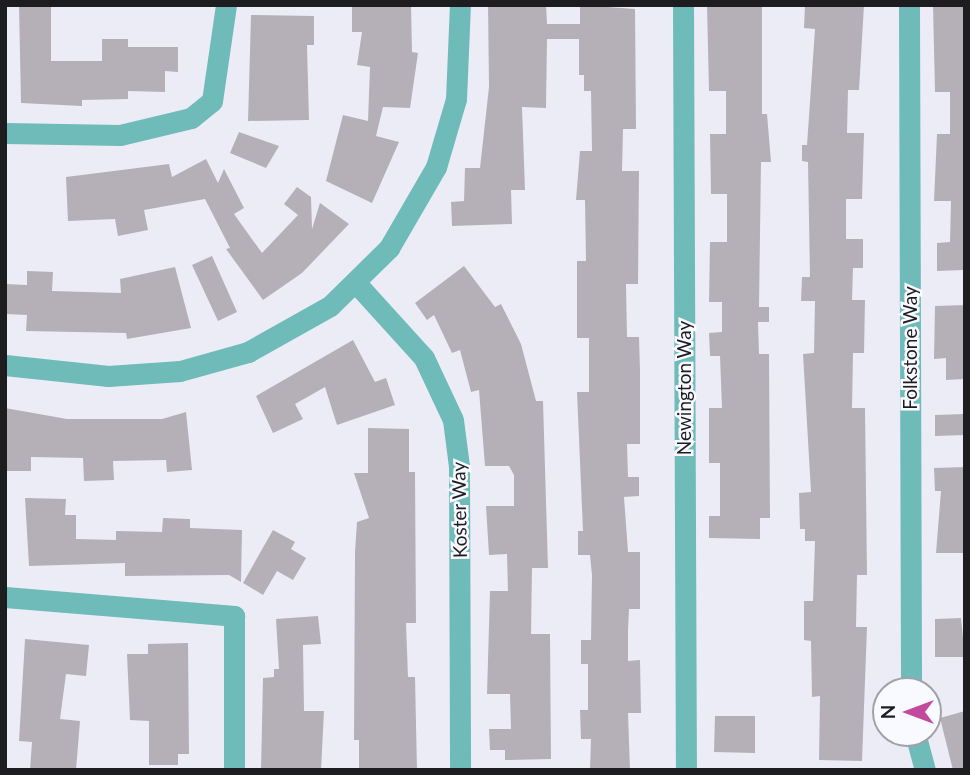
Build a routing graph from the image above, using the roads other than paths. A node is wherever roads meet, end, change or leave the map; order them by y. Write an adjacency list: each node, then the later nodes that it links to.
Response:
1 (226, 5): 5 (street)
2 (460, 5): 6 (street)
3 (683, 5): 13 (street, Newington Way)
4 (909, 5): 9 (street, Folkstone Way)
5 (5, 133)
6 (356, 283): 7 (street); 12 (street, Koster Way)
7 (5, 365)
8 (5, 597): 11 (street)
9 (911, 677)
10 (919, 747): 14 (street)
11 (234, 770)
12 (460, 770)
13 (686, 770)
14 (925, 770)

